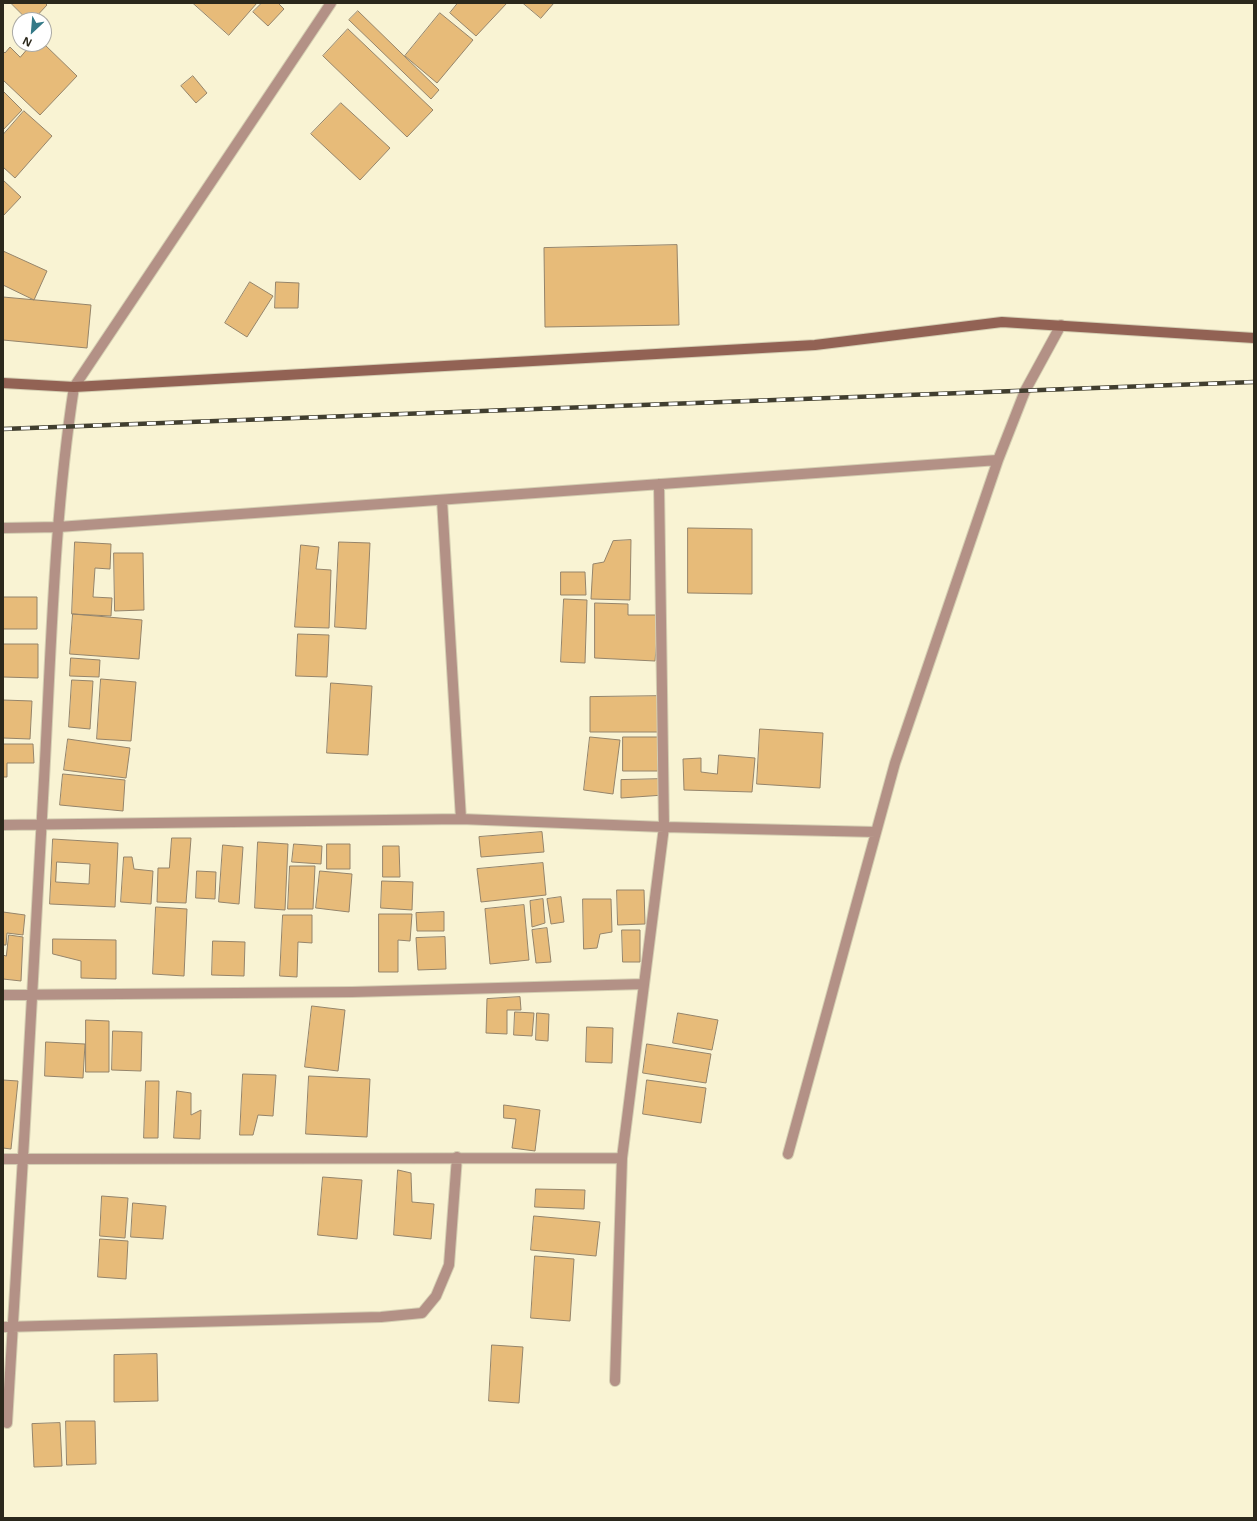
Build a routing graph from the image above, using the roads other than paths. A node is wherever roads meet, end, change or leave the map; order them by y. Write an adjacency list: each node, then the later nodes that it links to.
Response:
1 (331, 3): 5 (street)
2 (1061, 325): 3 (main road); 5 (main road); 6 (street)
3 (1254, 338)
4 (3, 383): 5 (main road)
5 (74, 387): 9 (street)
6 (998, 460): 7 (street); 15 (street)
7 (659, 484): 8 (street); 14 (street)
8 (442, 500): 9 (street); 11 (street)
9 (58, 527): 10 (street); 13 (street)
10 (3, 528)
11 (461, 819): 13 (street); 14 (street)
12 (3, 825): 13 (street)
13 (42, 825): 17 (street)
14 (664, 827): 15 (street); 16 (street)
15 (876, 832): 19 (street)
16 (644, 984): 17 (street); 21 (street)
17 (33, 994): 18 (street); 23 (street)
18 (3, 995)
19 (788, 1154)
20 (457, 1157): 21 (street); 23 (street); 24 (street)
21 (622, 1158): 25 (street)
22 (3, 1159): 23 (street)
23 (23, 1159): 24 (street)
24 (8, 1327): 26 (street)
25 (615, 1381)
26 (7, 1423)

